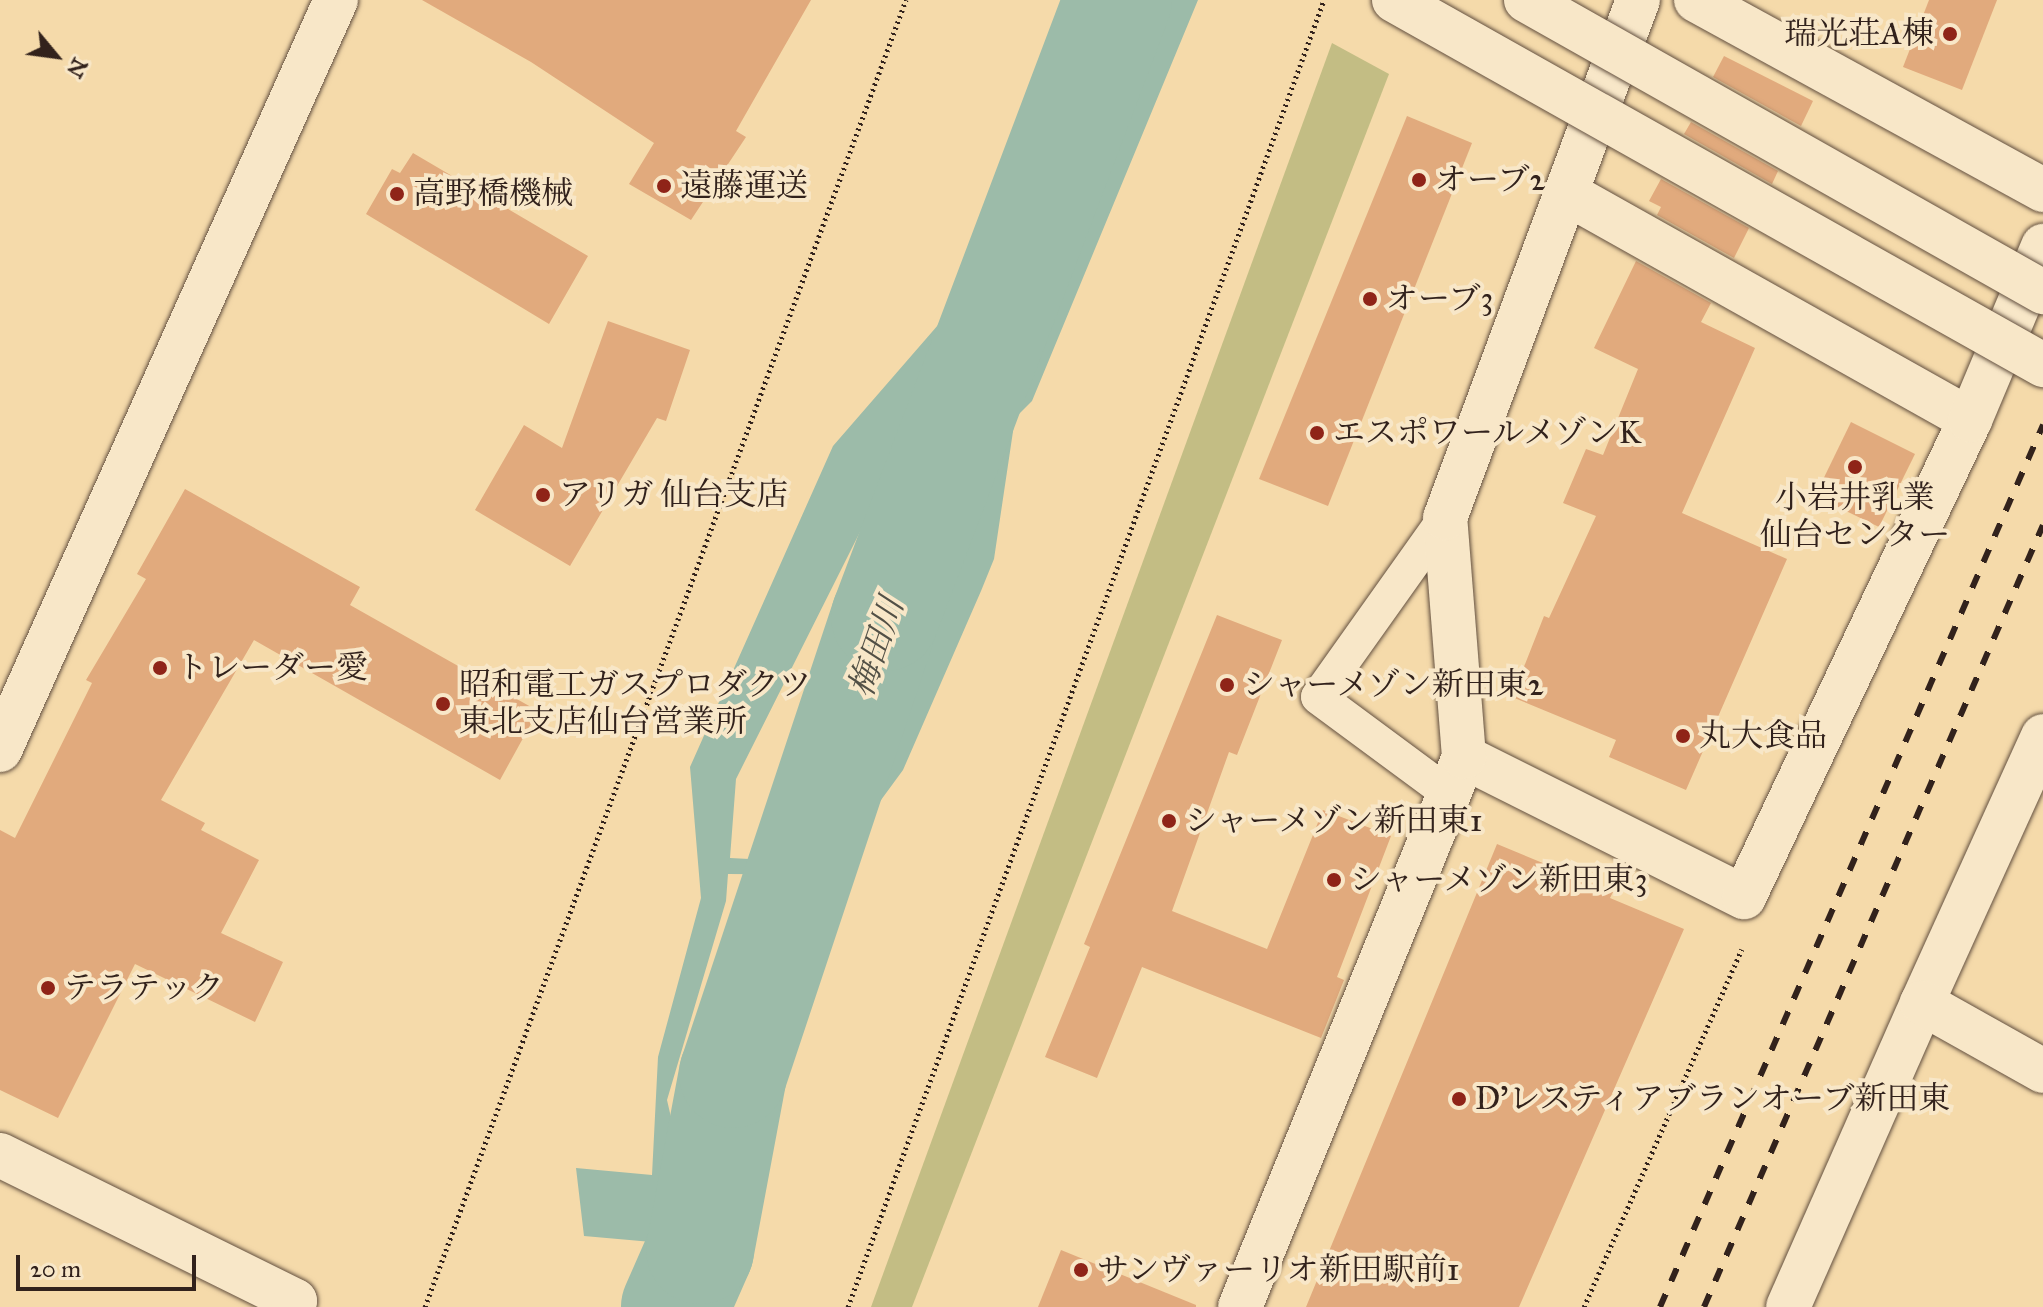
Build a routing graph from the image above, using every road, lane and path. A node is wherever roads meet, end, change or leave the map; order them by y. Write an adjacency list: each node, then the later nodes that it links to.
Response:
1 (336, 0): 16 (street)
2 (906, 0): 23 (path)
3 (1324, 0): 24 (path)
4 (1394, 0): 12 (street, bridge)
5 (1526, 0): 11 (street, bridge)
6 (1638, 0): 9 (street)
7 (1696, 0): 8 (street)
8 (2043, 190)
9 (1568, 194): 13 (street); 14 (street)
10 (2043, 246): 13 (street)
11 (2043, 292)
12 (2043, 365)
13 (1970, 420): 18 (street)
14 (1445, 518): 17 (street); 17 (lane)
15 (2043, 736): 19 (street)
16 (0, 750)
17 (1456, 776): 18 (street); 25 (street)
18 (1744, 897): 26 (path)
19 (1922, 1003): 20 (street); 27 (street)
20 (2043, 1071)
21 (0, 1155): 22 (street)
22 (293, 1307)
23 (425, 1307)
24 (848, 1307)
25 (1240, 1307)
26 (1584, 1307)
27 (1788, 1307)

